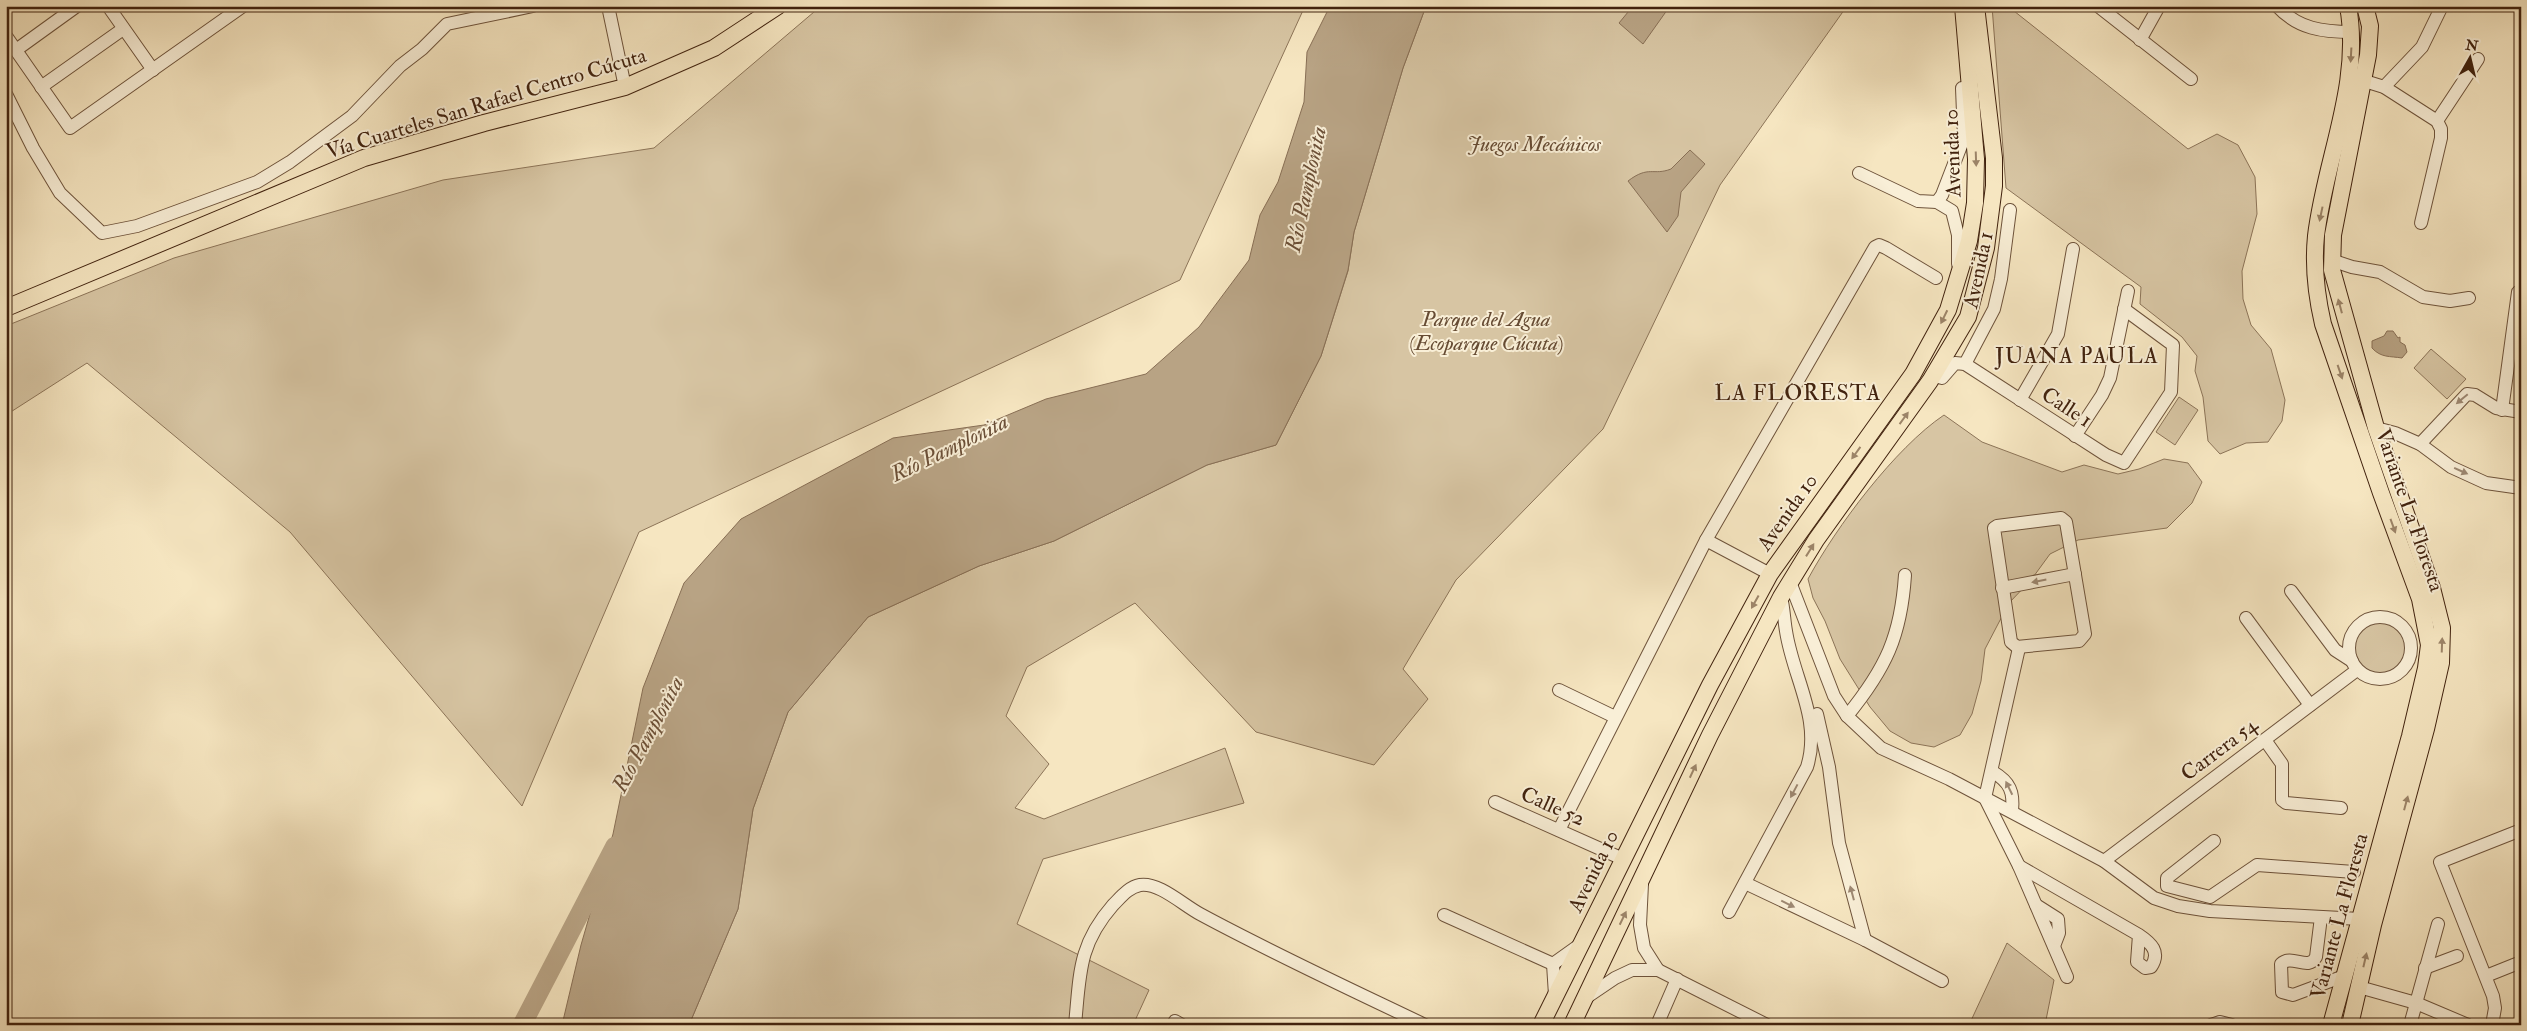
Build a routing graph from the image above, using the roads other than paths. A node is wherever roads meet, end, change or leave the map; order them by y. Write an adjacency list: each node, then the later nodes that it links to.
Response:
1 (77, 6): 19 (street)
2 (108, 6): 15 (street)
3 (243, 6): 22 (street)
4 (533, 6): 28 (street)
5 (608, 6): 27 (street)
6 (778, 6): 27 (main road, Vía Cuarteles San Rafael Centro Cúcuta)
7 (1962, 6): 21 (main road, Avenida 10)
8 (1976, 6): 44 (main road, Avenida 10)
9 (2098, 6): 18 (street)
10 (2159, 6): 18 (street)
11 (2277, 6): 16 (street)
12 (2348, 6): 16 (main road, Variante La Floresta)
13 (2365, 6): 23 (main road, Variante La Floresta)
14 (2442, 6): 26 (street)
15 (123, 29): 22 (street); 25 (street)
16 (2352, 32): 23 (main road, Variante La Floresta, one-way to 23)
17 (6, 36): 19 (street)
18 (2140, 40): 24 (street)
19 (16, 50): 25 (street)
20 (2478, 59): 29 (street)
21 (1969, 63): 31 (street); 37 (main road, Avenida 10, one-way to 37)
22 (152, 70): 25 (street)
23 (2356, 78): 26 (street); 35 (main road, Variante La Floresta); 51 (main road, Variante La Floresta, one-way to 51)
24 (2191, 79)
25 (42, 87)
26 (2384, 87): 29 (street)
27 (625, 88): 41 (main road, Vía Cuarteles San Rafael Centro Cúcuta)
28 (6, 94)
29 (2437, 121): 33 (street)
30 (1858, 173): 31 (street)
31 (1937, 202): 37 (street)
32 (2010, 210): 43 (street, Avenida 1)
33 (2421, 223)
34 (2074, 249): 45 (street)
35 (2331, 260): 40 (street); 48 (main road, Variante La Floresta, one-way to 35)
36 (1936, 278): 53 (street)
37 (1958, 281): 54 (main road, Avenida 10, one-way to 54)
38 (2128, 291): 42 (street)
39 (2518, 292): 46 (street)
40 (2469, 298)
41 (6, 308)
42 (2124, 309): 49 (street); 49 (street, Calle 1)
43 (1965, 364): 44 (street); 45 (street, Calle 1)
44 (1933, 376): 57 (main road, Avenida 10, one-way to 44)
45 (2020, 400): 49 (street, Calle 1)
46 (2502, 410): 47 (street); 50 (street, one-way to 50)
47 (2521, 412)
48 (2376, 428): 50 (street); 51 (main road, Variante La Floresta)
49 (2075, 436)
50 (2420, 444): 52 (street, one-way to 52)
51 (2378, 459): 80 (main road, Variante La Floresta)
52 (2521, 488)
53 (1706, 540): 54 (street); 70 (street)
54 (1770, 574): 81 (main road, Avenida 10, one-way to 81)
55 (2075, 574): 58 (street, one-way to 58); 58 (street); 65 (street)
56 (1905, 575): 69 (street)
57 (1790, 582): 60 (main road, Avenida 10); 69 (street)
58 (2002, 588): 65 (street)
59 (2291, 591): 66 (street)
60 (1781, 597): 61 (street); 63 (main road, Avenida 10)
61 (1786, 614): 64 (street); 96 (street, one-way to 61)
62 (2246, 618): 68 (street)
63 (1764, 631): 64 (street); 85 (main road, Avenida 10, one-way to 63)
64 (1786, 631): 86 (street, one-way to 86)
65 (2020, 648): 72 (street)
66 (2355, 666): 66 (street); 68 (street, Carrera 54)
67 (1559, 690): 70 (street)
68 (2310, 705): 71 (street, Carrera 54)
69 (1848, 716): 73 (street)
70 (1615, 718): 77 (street)
71 (2265, 740): 75 (street); 82 (street, Carrera 54)
72 (1993, 772): 73 (street); 76 (street, one-way to 72)
73 (1986, 798): 76 (street); 83 (street)
74 (1495, 802): 77 (street, Calle 52)
75 (2342, 808)
76 (2012, 811): 82 (street)
77 (1558, 830): 81 (street, Calle 52)
78 (2521, 830): 106 (street)
79 (2214, 841): 87 (street)
80 (2388, 845): 92 (main road, Variante La Floresta); 110 (main road, Variante La Floresta, one-way to 80)
81 (1623, 859): 95 (main road, Avenida 10)
82 (2104, 861): 88 (street)
83 (2019, 866): 94 (street); 107 (street)
84 (2354, 872): 87 (street)
85 (1642, 878): 97 (main road, Avenida 10, one-way to 85); 103 (street)
86 (1744, 883): 89 (street); 96 (street, one-way to 96)
87 (2210, 897): 88 (street)
88 (2210, 911): 91 (street)
89 (1729, 912)
90 (1444, 915): 100 (street)
91 (2321, 917): 92 (street); 105 (street)
92 (2360, 919): 105 (main road, Variante La Floresta)
93 (2438, 924): 102 (street)
94 (2139, 935)
95 (1584, 938): 97 (main road); 100 (street); 101 (main road, Avenida 10)
96 (1865, 940): 109 (street)
97 (1610, 945): 104 (main road, Avenida 10)
98 (2458, 956): 102 (street)
99 (2521, 962): 106 (street)
100 (1554, 964): 111 (street)
101 (1571, 964): 104 (main road); 111 (main road, Avenida 10)
102 (2425, 968): 113 (street)
103 (1658, 970): 108 (street); 112 (street)
104 (1596, 974): 112 (main road, Avenida 10)
105 (2344, 976): 122 (main road, Variante La Floresta)
106 (2486, 976): 126 (street)
107 (2067, 977)
108 (1677, 979): 118 (street); 119 (street)
109 (1942, 981)
110 (2359, 987): 113 (street); 123 (main road, Variante La Floresta)
111 (1555, 997): 116 (main road, Avenida 10)
112 (1584, 999): 117 (main road, Avenida 10)
113 (2416, 1003): 124 (street); 125 (street)
114 (1075, 1025): 115 (street)
115 (1426, 1025)
116 (1541, 1025)
117 (1572, 1025)
118 (1657, 1025)
119 (1767, 1025)
120 (2211, 1025): 121 (street)
121 (2232, 1025)
122 (2331, 1025)
123 (2350, 1025)
124 (2410, 1025)
125 (2468, 1025)
126 (2492, 1025)

